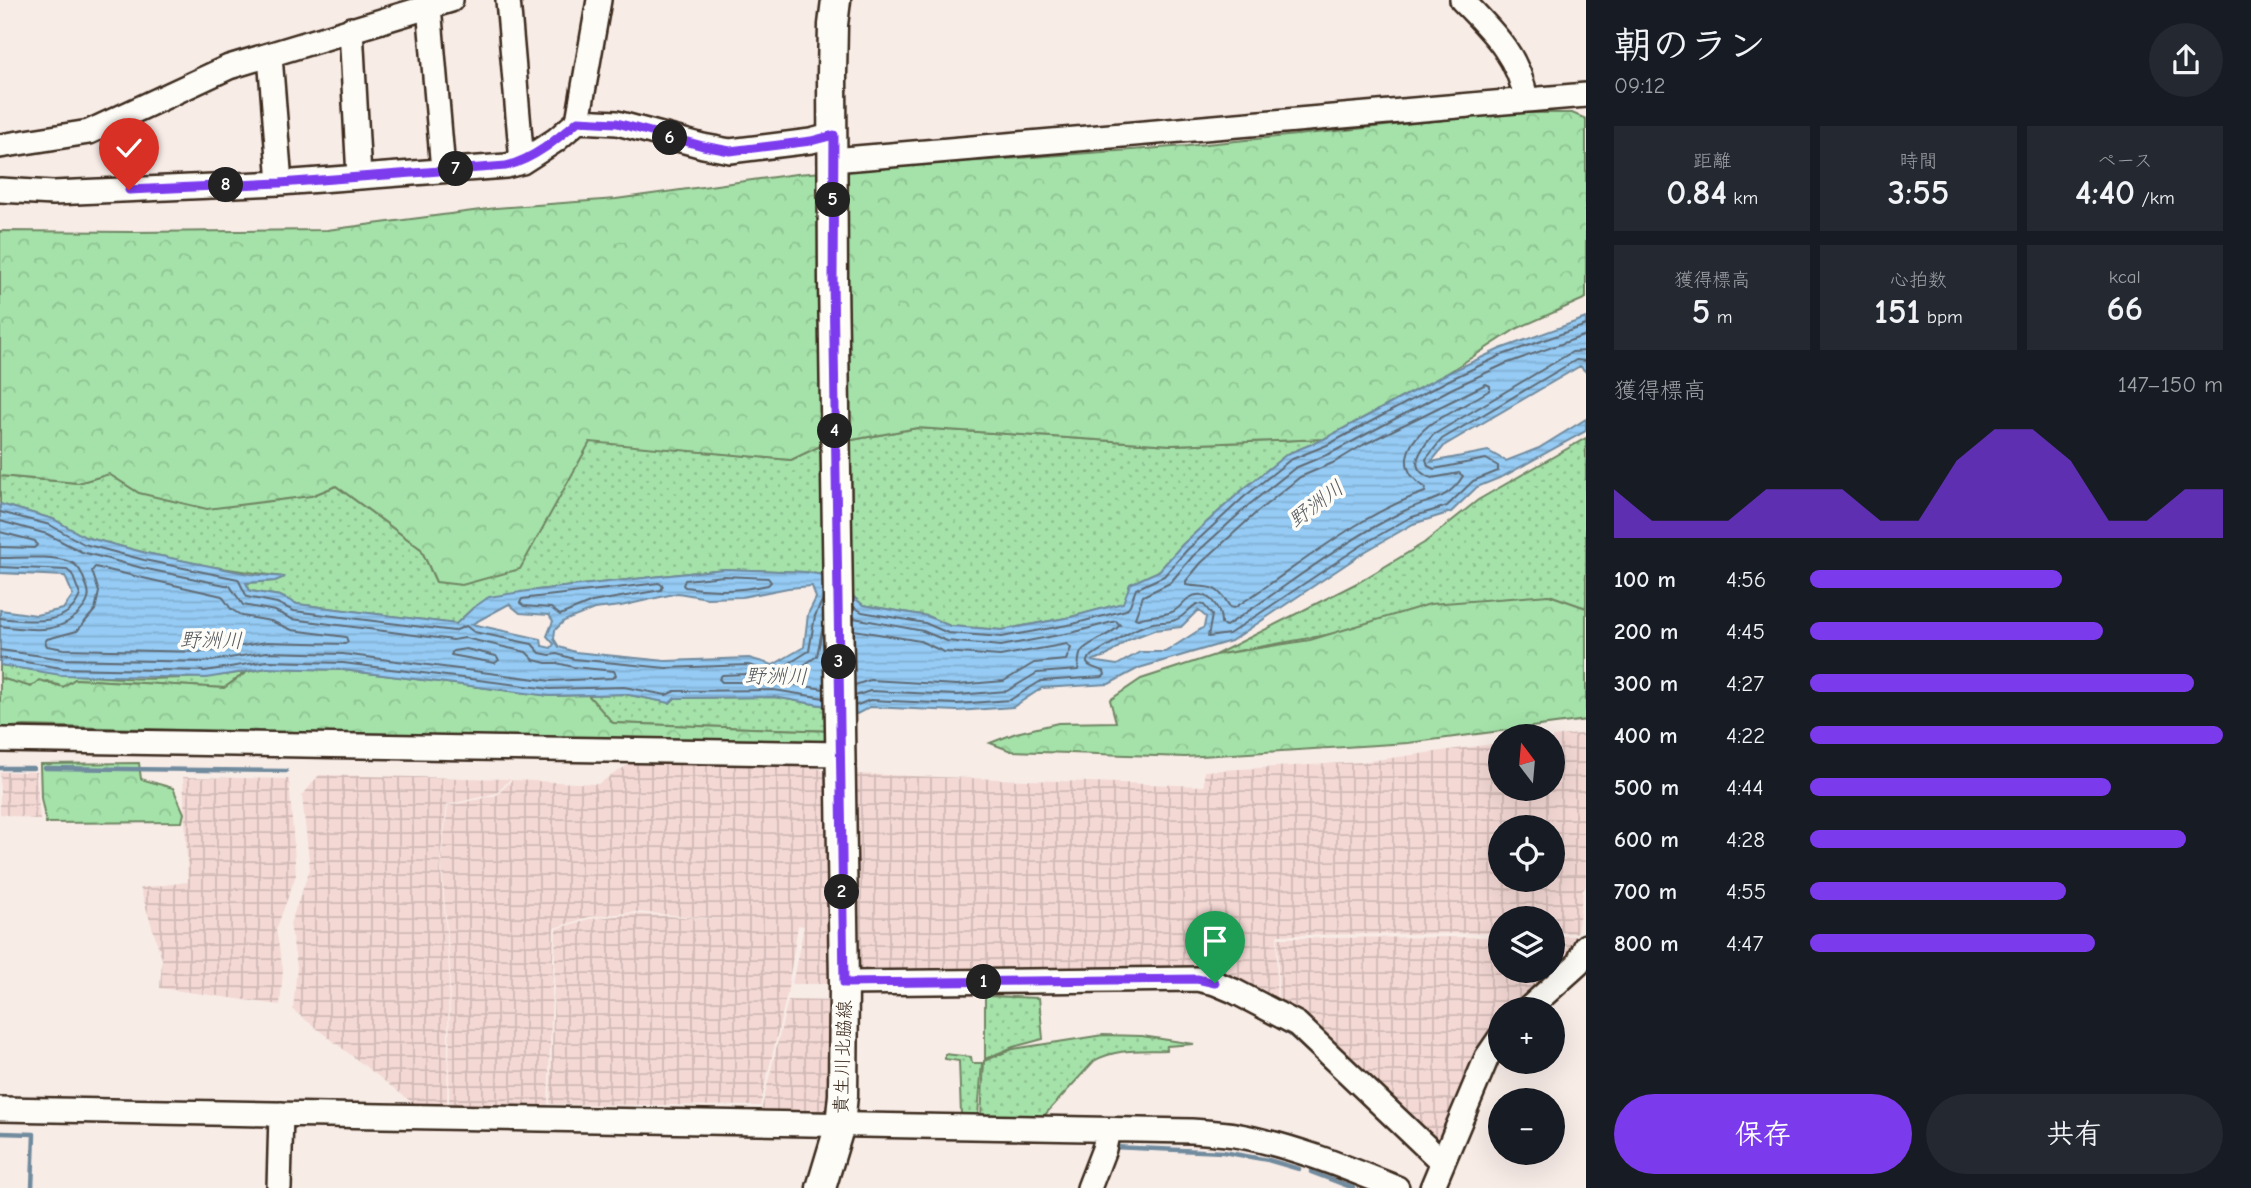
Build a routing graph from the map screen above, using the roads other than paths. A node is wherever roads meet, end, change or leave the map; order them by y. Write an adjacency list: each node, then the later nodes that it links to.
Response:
1 (508, 0): 13 (street)
2 (599, 0): 10 (street)
3 (836, 0): 12 (main road, 貴生川北脇線)
4 (1462, 0): 9 (street)
5 (440, 3): 6 (street); 14 (street)
6 (351, 29): 7 (street); 15 (street)
7 (270, 56): 11 (street); 16 (street)
8 (1586, 95): 9 (street)
9 (1526, 100): 12 (street)
10 (578, 121): 12 (street); 13 (street)
11 (0, 146)
12 (834, 148): 19 (main road, 貴生川北脇線)
13 (522, 162): 14 (street)
14 (443, 170): 15 (street)
15 (359, 177): 16 (street)
16 (280, 183): 17 (street)
17 (0, 190)
18 (0, 740): 19 (street)
19 (840, 745): 21 (main road, 貴生川北脇線)
20 (1586, 946): 22 (street)
21 (844, 983): 26 (main road, 貴生川北脇線); 28 (street)
22 (1541, 997)
23 (1488, 1056): 28 (street)
24 (0, 1109): 25 (street)
25 (281, 1114): 26 (street); 29 (street)
26 (840, 1125): 27 (street); 30 (main road, 貴生川北脇線)
27 (1108, 1130): 31 (street); 32 (street)
28 (1442, 1162): 33 (street)
29 (279, 1188)
30 (821, 1188)
31 (1089, 1188)
32 (1397, 1188)
33 (1432, 1188)

